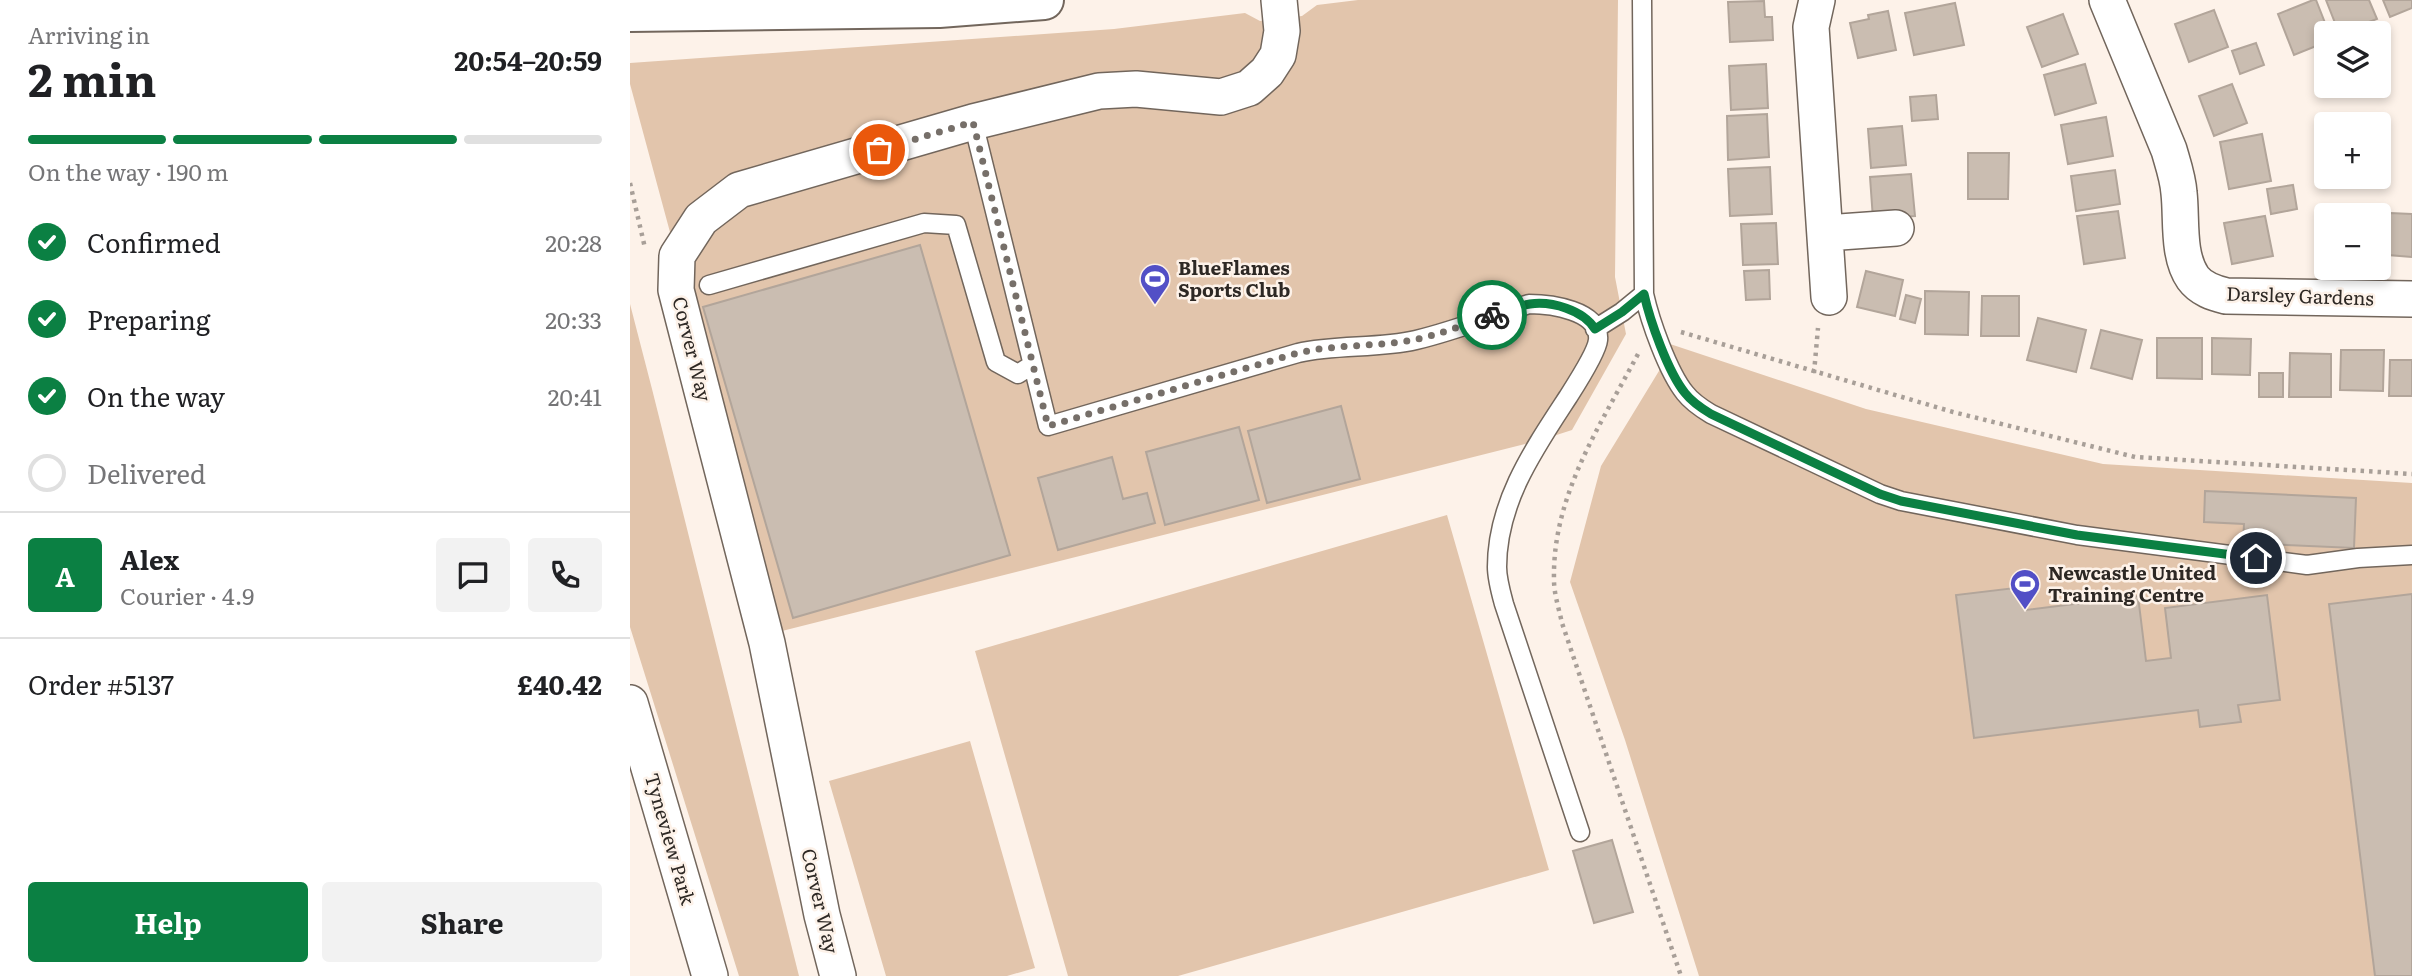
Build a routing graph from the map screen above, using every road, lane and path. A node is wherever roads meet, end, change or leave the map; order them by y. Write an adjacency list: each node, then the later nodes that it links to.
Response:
1 (1044, 0): 6 (main road)
2 (1279, 0): 7 (street, Corver Way)
3 (1642, 0): 11 (lane)
4 (1817, 0): 9 (street)
5 (2107, 0): 13 (street, Darsley Gardens)
6 (630, 12)
7 (973, 122): 16 (lane); 23 (street, Corver Way)
8 (1896, 228): 9 (street)
9 (1826, 233): 12 (street)
10 (709, 285): 16 (lane)
11 (1644, 294): 14 (lane); 15 (lane)
12 (1829, 297): 17 (path)
13 (2412, 299)
14 (1595, 329): 16 (lane); 21 (lane)
15 (1656, 332): 17 (path); 19 (lane); 24 (path)
16 (1032, 365)
17 (1814, 373): 18 (path)
18 (2412, 474)
19 (2412, 555)
20 (630, 703): 22 (street, Tyneview Park)
21 (1580, 832)
22 (710, 976)
23 (838, 976)
24 (1681, 976)

